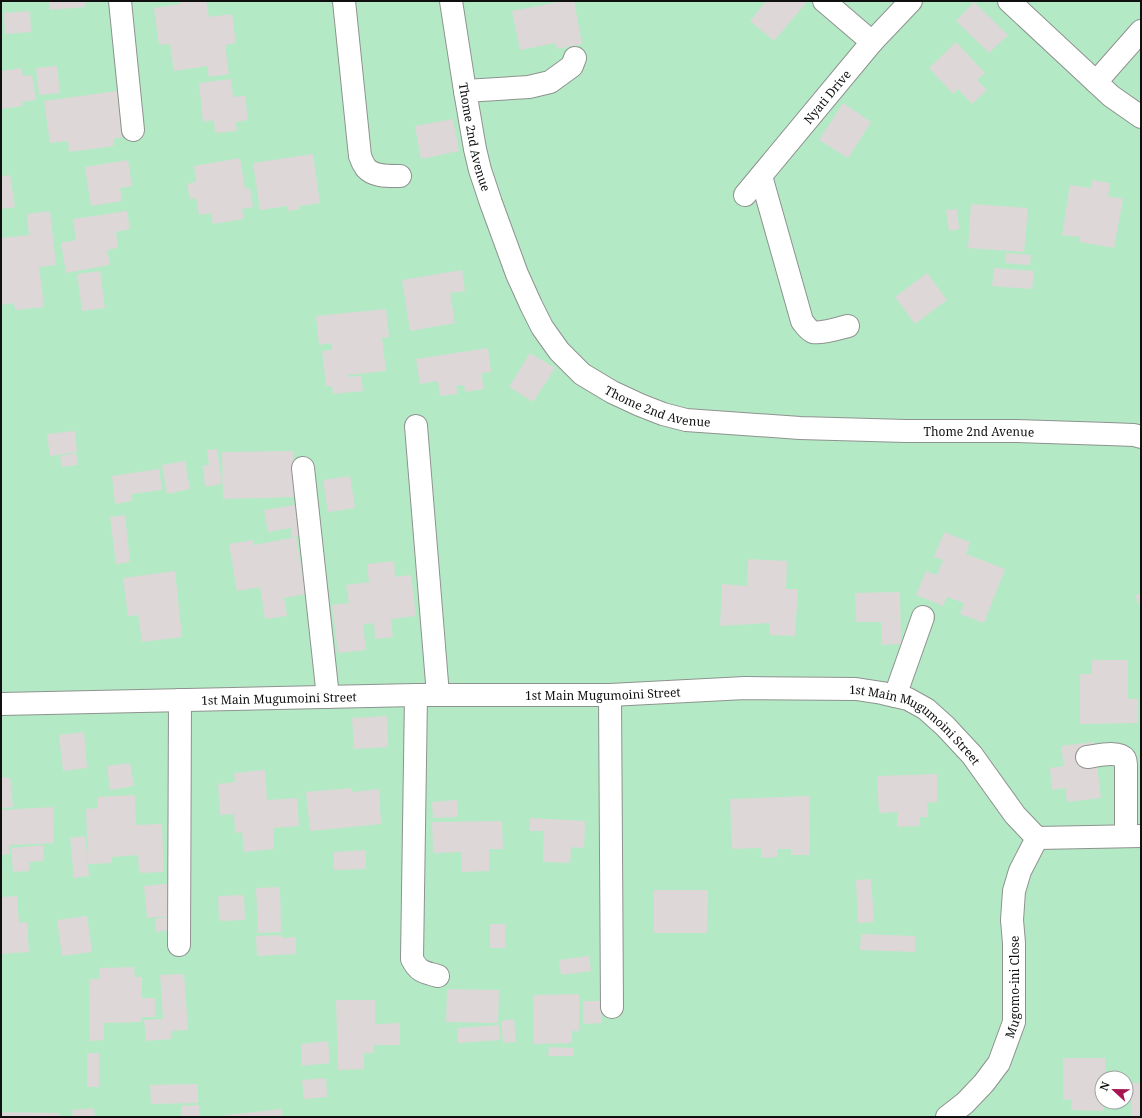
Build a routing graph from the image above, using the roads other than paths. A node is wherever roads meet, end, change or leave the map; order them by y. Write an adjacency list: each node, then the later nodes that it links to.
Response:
1 (120, 1): 13 (street)
2 (344, 1): 14 (street)
3 (451, 1): 11 (street, Thome 2nd Avenue)
4 (824, 1): 8 (street)
5 (911, 1): 8 (street, Nyati Drive)
6 (1009, 1): 10 (street)
7 (1141, 31): 10 (street)
8 (872, 42): 15 (street, Nyati Drive)
9 (575, 58): 11 (street)
10 (1096, 82): 12 (street)
11 (465, 91): 19 (street, Thome 2nd Avenue)
12 (1141, 117)
13 (133, 130)
14 (400, 176)
15 (761, 176): 16 (street, Nyati Drive); 17 (street)
16 (745, 195)
17 (848, 326)
18 (416, 426): 23 (street)
19 (1141, 437)
20 (303, 468): 26 (street)
21 (923, 617): 25 (street)
22 (416, 695): 23 (street, 1st Main Mugumoini Street); 26 (street, 1st Main Mugumoini Street); 33 (street)
23 (438, 695): 24 (street, 1st Main Mugumoini Street)
24 (610, 695): 25 (street, 1st Main Mugumoini Street); 34 (street)
25 (895, 696): 31 (street, 1st Main Mugumoini Street)
26 (328, 697): 27 (street, 1st Main Mugumoini Street)
27 (180, 700): 28 (street, 1st Main Mugumoini Street); 32 (street)
28 (1, 704)
29 (1086, 758): 30 (street)
30 (1134, 836): 31 (street)
31 (1037, 838): 35 (street, Mugomo-ini Close)
32 (179, 945)
33 (438, 976)
34 (612, 1007)
35 (947, 1117)

